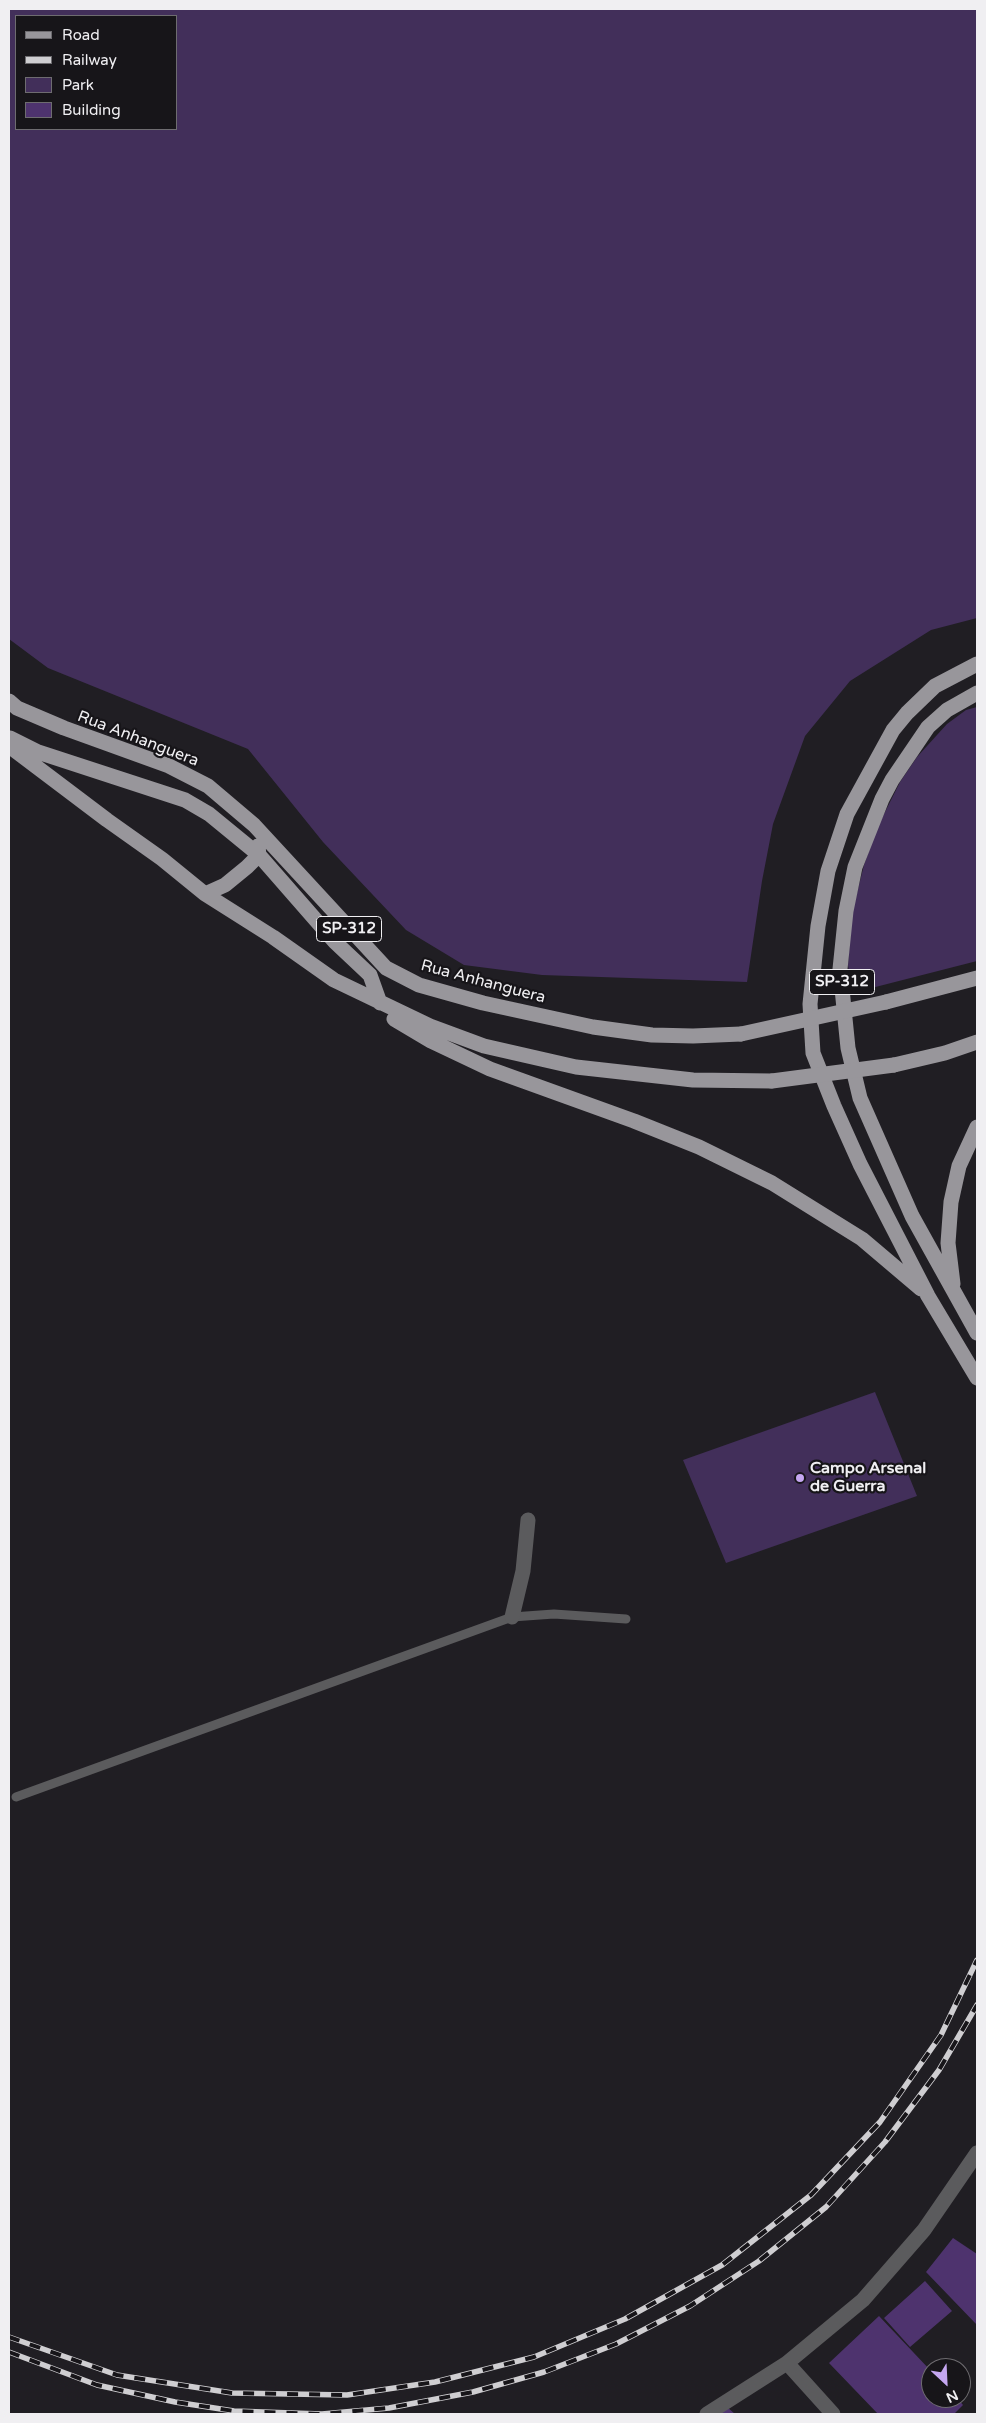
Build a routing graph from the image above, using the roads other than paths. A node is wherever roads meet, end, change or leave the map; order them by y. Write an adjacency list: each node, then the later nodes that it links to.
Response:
1 (977, 664): 15 (main road)
2 (977, 693): 14 (main road, SP-312)
3 (9, 701): 6 (main road, Rua Anhanguera / SP-312)
4 (9, 738): 7 (main road)
5 (9, 746): 8 (main road, SP-312)
6 (254, 825): 7 (main road); 9 (main road, Rua Anhanguera / SP-312, bridge)
7 (259, 855): 8 (main road); 11 (main road)
8 (205, 894): 10 (main road, SP-312)
9 (977, 978)
10 (334, 980): 11 (main road); 15 (main road, SP-312)
11 (380, 1003): 12 (main road, bridge)
12 (977, 1042)
13 (977, 1127): 14 (main road)
14 (954, 1293): 16 (main road, SP-312)
15 (928, 1296): 17 (main road, SP-312)
16 (974, 1328)
17 (977, 1378)
18 (528, 1520): 19 (street)
19 (512, 1617): 20 (lane); 21 (lane)
20 (626, 1618)
21 (16, 1797)
22 (977, 2153): 23 (street)
23 (788, 2363): 24 (street); 25 (street)
24 (707, 2414)
25 (833, 2414)

